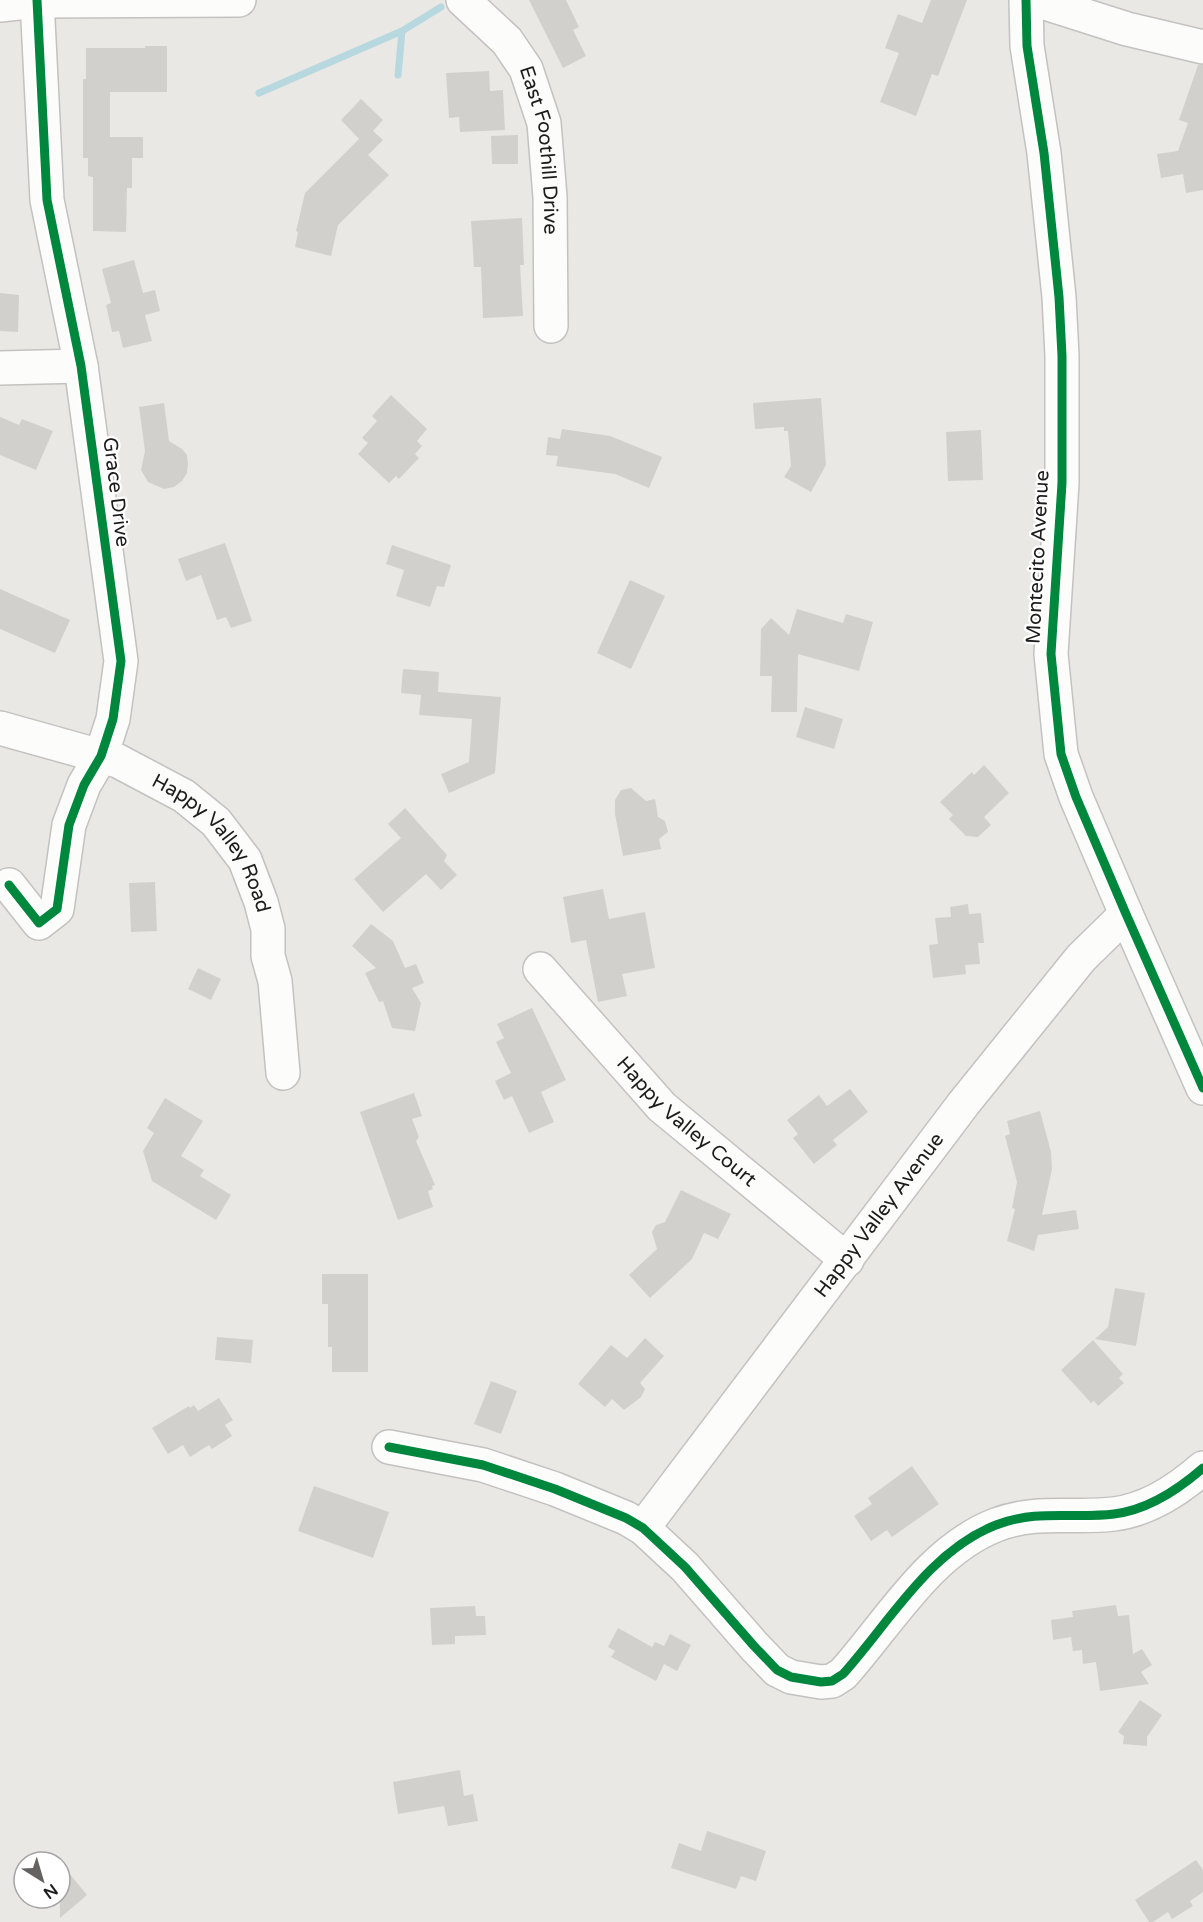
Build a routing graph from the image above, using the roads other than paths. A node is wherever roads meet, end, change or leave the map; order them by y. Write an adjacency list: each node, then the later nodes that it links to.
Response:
1 (239, 0): 5 (street)
2 (463, 0): 8 (street, East Foothill Drive)
3 (1026, 0): 14 (street, Montecito Avenue)
4 (1036, 0): 7 (street)
5 (37, 1): 6 (street); 9 (street, Grace Drive)
6 (0, 5)
7 (1203, 47)
8 (551, 326)
9 (81, 366): 10 (street); 12 (street, Grace Drive)
10 (0, 368)
11 (0, 728): 12 (street, Happy Valley Road)
12 (101, 756): 13 (street, Grace Drive); 16 (street, Happy Valley Road)
13 (9, 885)
14 (1126, 914): 17 (street, Montecito Avenue); 18 (street, Happy Valley Avenue)
15 (540, 969): 18 (street, Happy Valley Court)
16 (283, 1073)
17 (1203, 1088)
18 (847, 1260): 21 (street, Happy Valley Avenue)
19 (389, 1447): 21 (street)
20 (1203, 1468): 21 (street)
21 (644, 1528)

